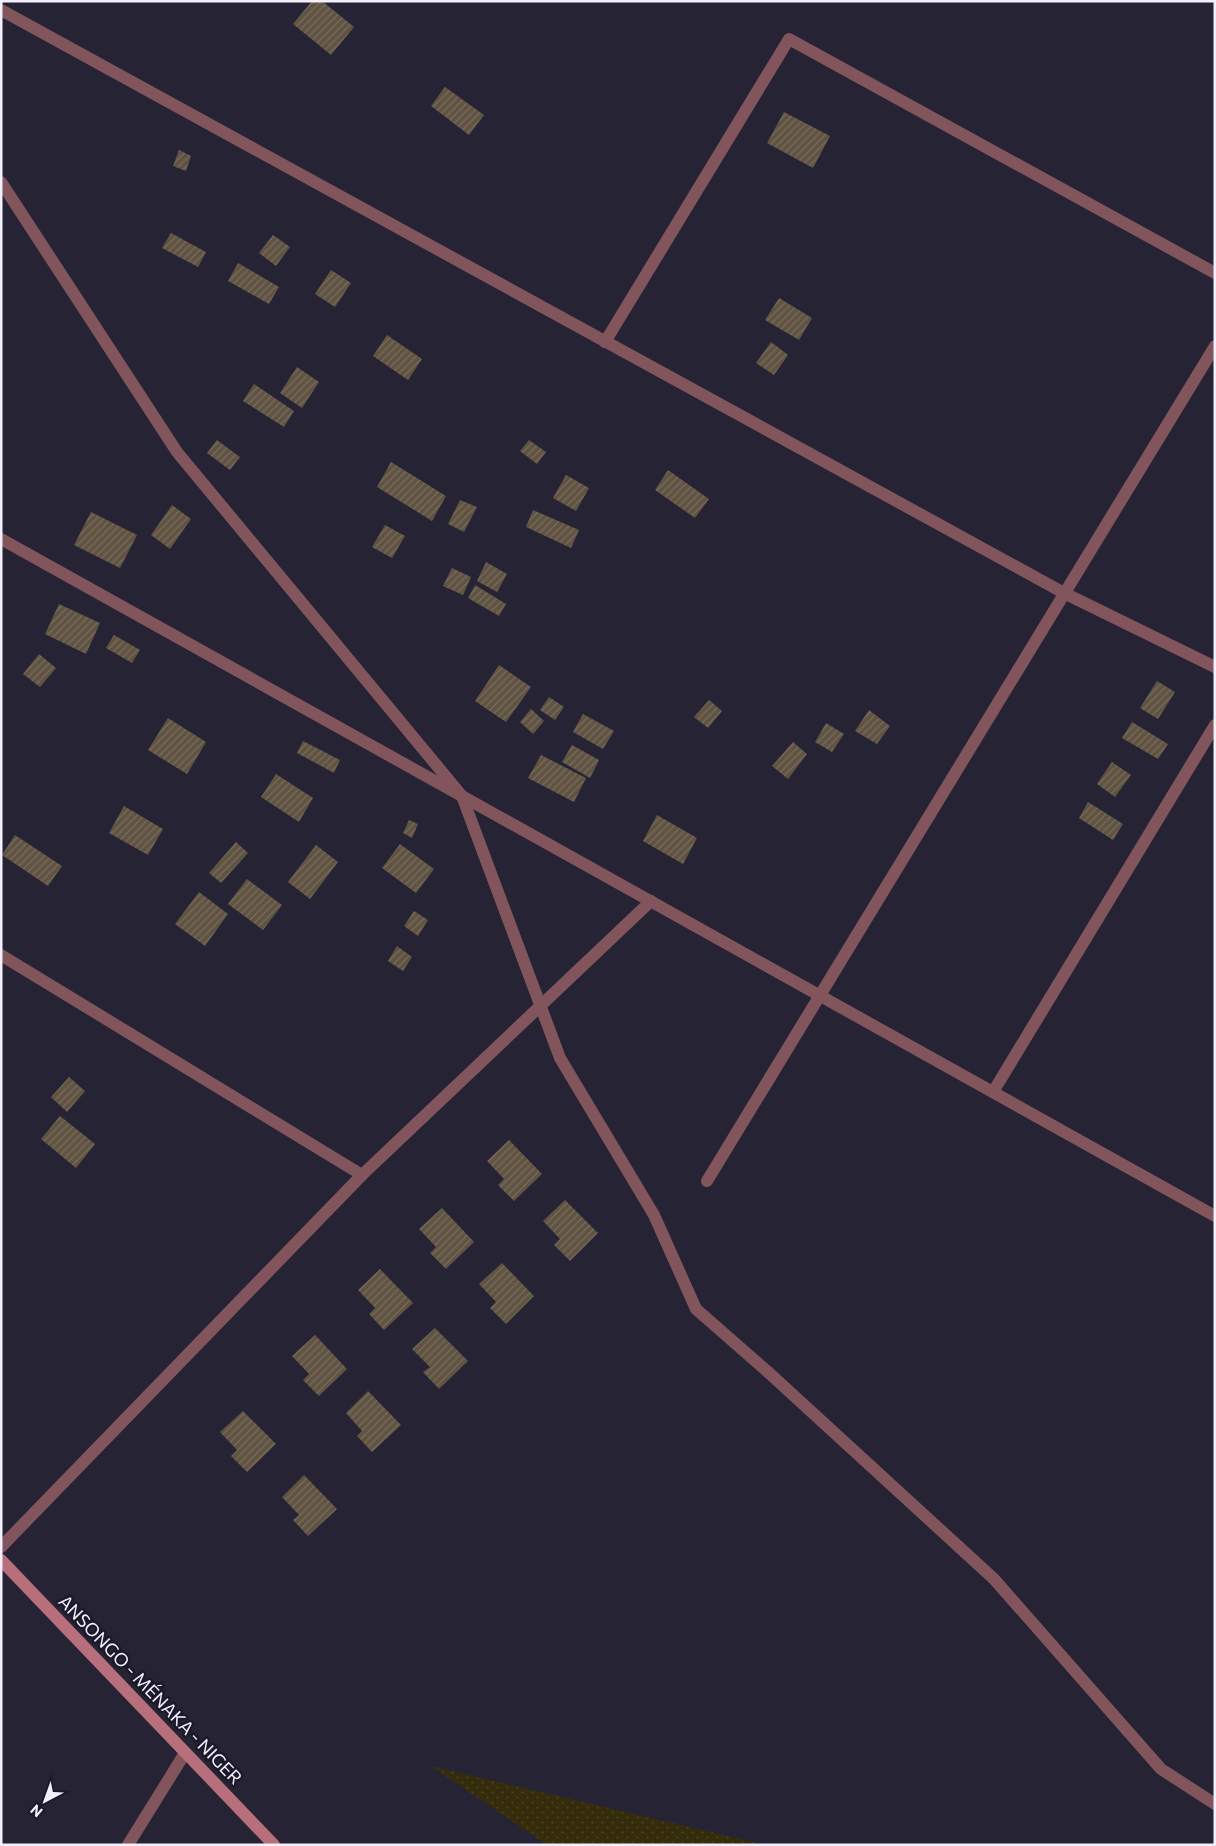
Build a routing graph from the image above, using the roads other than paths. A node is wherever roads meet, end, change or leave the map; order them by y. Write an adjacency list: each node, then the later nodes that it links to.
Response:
1 (1, 10): 4 (street)
2 (1, 182): 10 (street)
3 (1215, 273): 4 (street)
4 (605, 342): 7 (street)
5 (1215, 346): 7 (street)
6 (1, 539): 10 (street)
7 (1064, 593): 8 (street); 13 (street)
8 (1215, 667)
9 (1215, 725): 15 (street)
10 (462, 796): 11 (street); 14 (street)
11 (651, 901): 13 (street); 14 (street)
12 (1, 954): 16 (street)
13 (820, 995): 15 (street); 17 (street)
14 (541, 1005): 16 (street); 22 (street)
15 (993, 1092): 18 (street)
16 (362, 1175): 19 (street)
17 (707, 1181)
18 (1215, 1216)
19 (1, 1547)
20 (1, 1560): 21 (main road, ANSONGO - MÉNAKA - NIGER)
21 (185, 1753): 23 (street); 24 (main road, ANSONGO - MÉNAKA - NIGER)
22 (1215, 1804)
23 (128, 1845)
24 (274, 1845)

